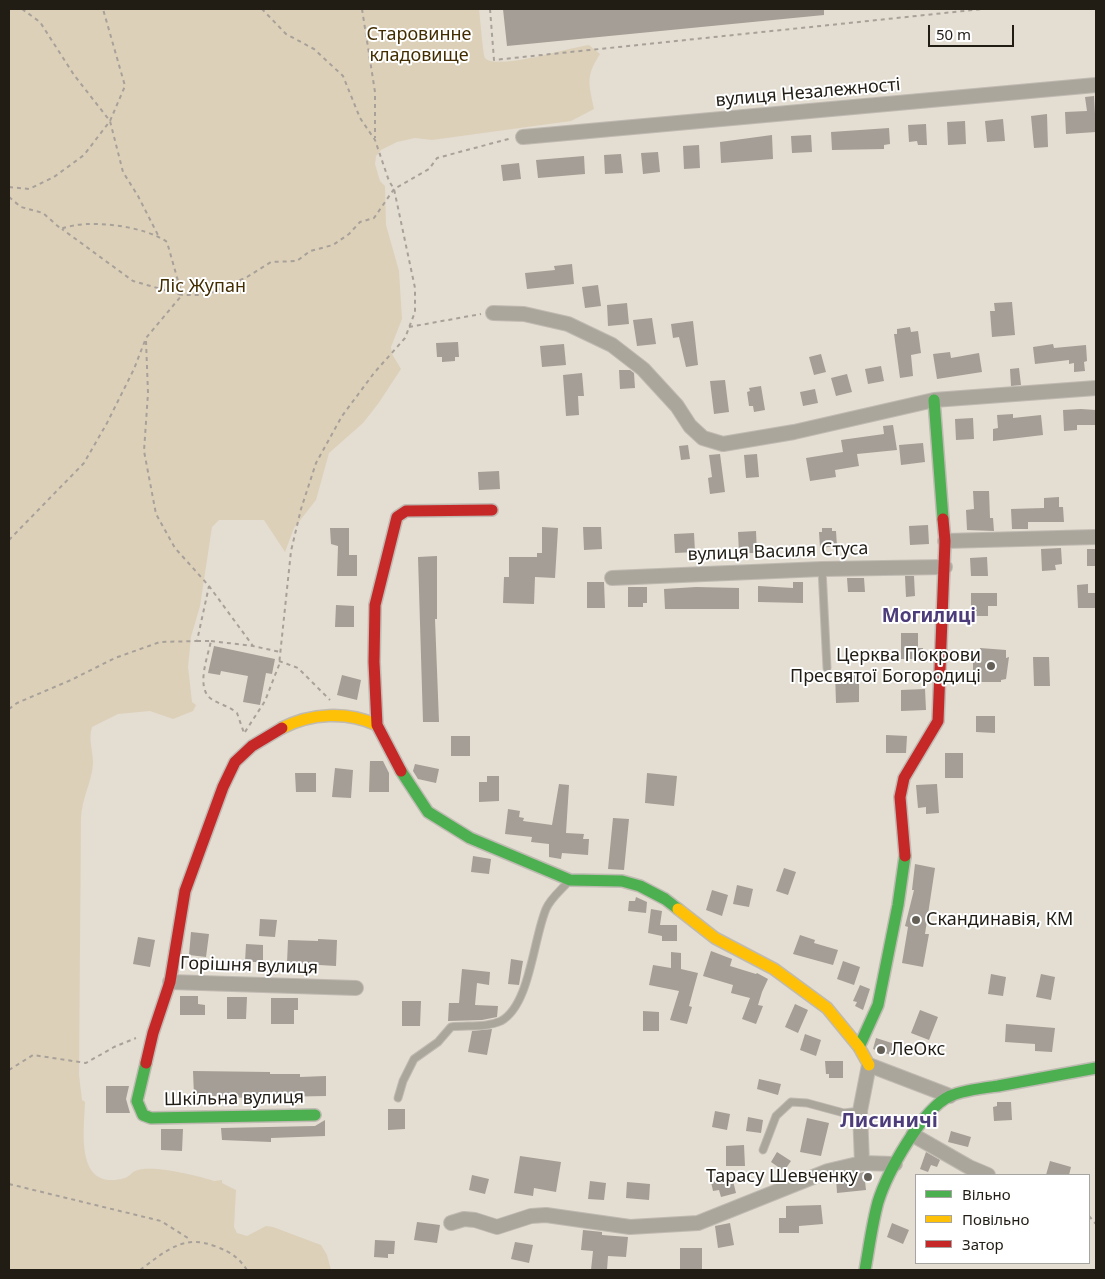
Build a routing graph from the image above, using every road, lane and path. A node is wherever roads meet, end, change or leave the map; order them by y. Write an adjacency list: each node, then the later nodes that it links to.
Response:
1 (22, 9): 8 (path)
2 (103, 9): 8 (path)
3 (262, 9): 10 (path)
4 (362, 9): 10 (path)
5 (490, 9): 6 (path)
6 (984, 9)
7 (1096, 85): 9 (street, вулиця Незалежності)
8 (110, 121): 11 (path); 15 (path)
9 (523, 136): 12 (path)
10 (375, 140): 12 (path)
11 (9, 187)
12 (394, 190): 16 (path); 18 (path)
13 (9, 197): 14 (path)
14 (61, 228): 15 (path); 16 (path)
15 (159, 237): 16 (path)
16 (182, 295): 19 (path)
17 (493, 313): 18 (path); 21 (street)
18 (410, 327): 33 (path)
19 (146, 338): 24 (path); 29 (path)
20 (1096, 388): 21 (street)
21 (934, 400): 25 (street)
22 (492, 510): 38 (street)
23 (1096, 537): 25 (street)
24 (9, 540)
25 (945, 541): 26 (street)
26 (945, 567): 27 (street, вулиця Василя Стуса); 45 (street)
27 (822, 569): 28 (street, вулиця Василя Стуса); 35 (lane)
28 (612, 578)
29 (209, 586): 30 (path); 32 (path)
30 (197, 641): 31 (path); 37 (path)
31 (211, 642): 32 (path); 39 (path)
32 (253, 646): 33 (path)
33 (280, 652): 34 (path)
34 (279, 661): 36 (path); 39 (path)
35 (827, 668)
36 (332, 702)
37 (9, 709)
38 (377, 724): 40 (street, Горішня вулиця); 41 (street)
39 (244, 733): 40 (path)
40 (252, 746): 42 (street, Горішня вулиця)
41 (570, 880): 45 (street); 50 (lane)
42 (170, 982): 43 (street, Горішня вулиця); 44 (street, Шкільна вулиця)
43 (356, 988)
44 (153, 1033): 48 (path); 52 (street, Шкільна вулиця)
45 (859, 1047): 46 (street)
46 (869, 1065): 49 (street); 51 (street)
47 (1096, 1068): 49 (street)
48 (9, 1070)
49 (950, 1096): 53 (street)
50 (398, 1098)
51 (860, 1111): 54 (lane); 55 (street)
52 (315, 1115)
53 (913, 1135): 56 (street); 57 (street)
54 (763, 1150)
55 (862, 1163): 56 (street); 59 (street)
56 (895, 1164): 63 (street)
57 (986, 1174)
58 (9, 1184): 60 (path)
59 (451, 1223)
60 (191, 1240): 61 (path); 62 (path)
61 (140, 1270)
62 (247, 1270)
63 (865, 1270)

